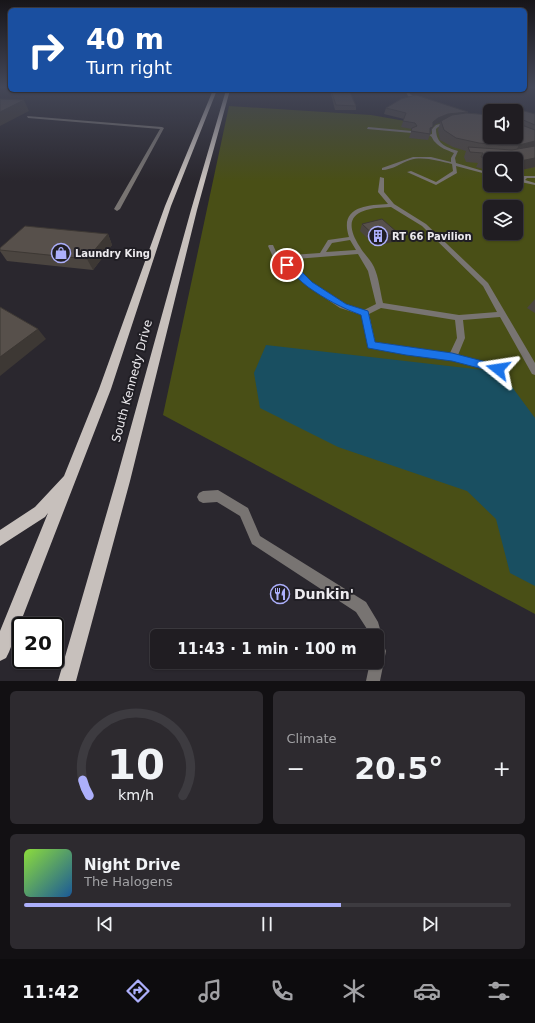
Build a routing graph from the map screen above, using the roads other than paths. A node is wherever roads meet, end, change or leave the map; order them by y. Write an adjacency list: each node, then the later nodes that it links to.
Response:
1 (38, 118): 19 (lane)
2 (203, 118): 32 (main road, South Kennedy Drive)
3 (220, 118): 38 (main road, South Kennedy Drive)
4 (453, 122): 7 (lane)
5 (368, 128): 6 (lane)
6 (412, 132)
7 (456, 152): 8 (lane); 9 (lane)
8 (464, 153)
9 (453, 164): 10 (lane); 11 (lane); 12 (lane)
10 (384, 169)
11 (409, 172)
12 (483, 172)
13 (535, 177): 15 (lane)
14 (382, 178): 18 (lane)
15 (523, 178)
16 (523, 181): 17 (lane)
17 (535, 184)
18 (392, 205): 20 (lane); 27 (lane)
19 (117, 209)
20 (352, 238): 22 (lane); 23 (lane)
21 (271, 246): 24 (lane)
22 (360, 252): 23 (lane); 25 (lane)
23 (322, 254): 24 (lane)
24 (276, 258): 26 (lane)
25 (380, 306): 26 (lane); 28 (lane)
26 (365, 313): 29 (lane)
27 (501, 314): 28 (lane); 31 (lane)
28 (459, 318): 29 (lane)
29 (452, 357): 30 (lane)
30 (498, 369)
31 (535, 371)
32 (72, 475): 34 (main road); 36 (main road, South Kennedy Drive)
33 (203, 496): 35 (lane)
34 (0, 539)
35 (373, 629)
36 (0, 652)
37 (375, 669): 39 (lane)
38 (67, 681)
39 (372, 681)

